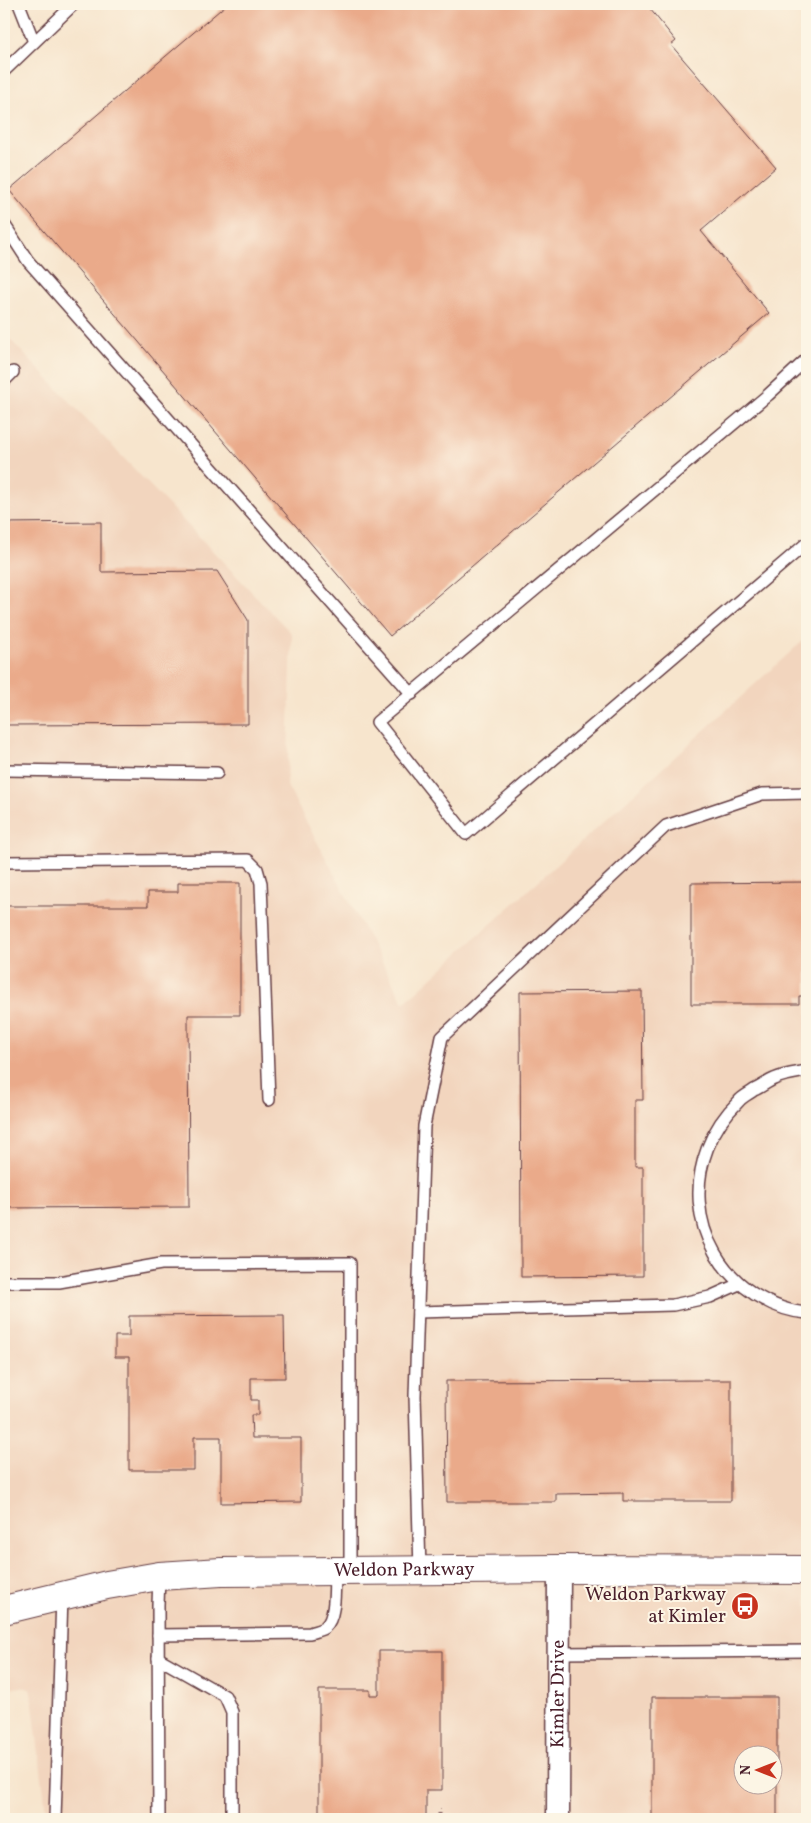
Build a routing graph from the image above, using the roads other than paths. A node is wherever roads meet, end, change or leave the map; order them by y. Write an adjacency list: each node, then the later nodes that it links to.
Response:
1 (18, 4): 3 (lane)
2 (74, 4): 3 (lane)
3 (34, 42): 4 (lane)
4 (4, 71)
5 (4, 224): 10 (lane)
6 (807, 359): 10 (lane)
7 (13, 372): 8 (lane)
8 (4, 381)
9 (807, 543): 10 (lane)
10 (412, 694)
11 (4, 770): 12 (lane)
12 (217, 773)
13 (807, 793): 19 (lane)
14 (4, 862): 16 (lane)
15 (807, 1071): 18 (lane)
16 (269, 1100)
17 (4, 1282): 24 (lane)
18 (739, 1284): 19 (lane); 20 (lane)
19 (418, 1312): 22 (lane)
20 (807, 1313)
21 (560, 1569): 22 (street, Weldon Parkway); 23 (street, Weldon Parkway); 30 (street, Kimler Drive)
22 (420, 1570): 24 (street, Weldon Parkway)
23 (807, 1570)
24 (343, 1571): 25 (street, Weldon Parkway); 28 (lane)
25 (159, 1576): 26 (street, Weldon Parkway); 28 (lane)
26 (62, 1595): 27 (street, Weldon Parkway); 32 (lane)
27 (4, 1610)
28 (158, 1635): 31 (lane)
29 (807, 1651): 30 (lane)
30 (559, 1653): 35 (street, Kimler Drive)
31 (158, 1658): 33 (lane); 34 (lane)
32 (55, 1819)
33 (159, 1819)
34 (232, 1819)
35 (558, 1819)

